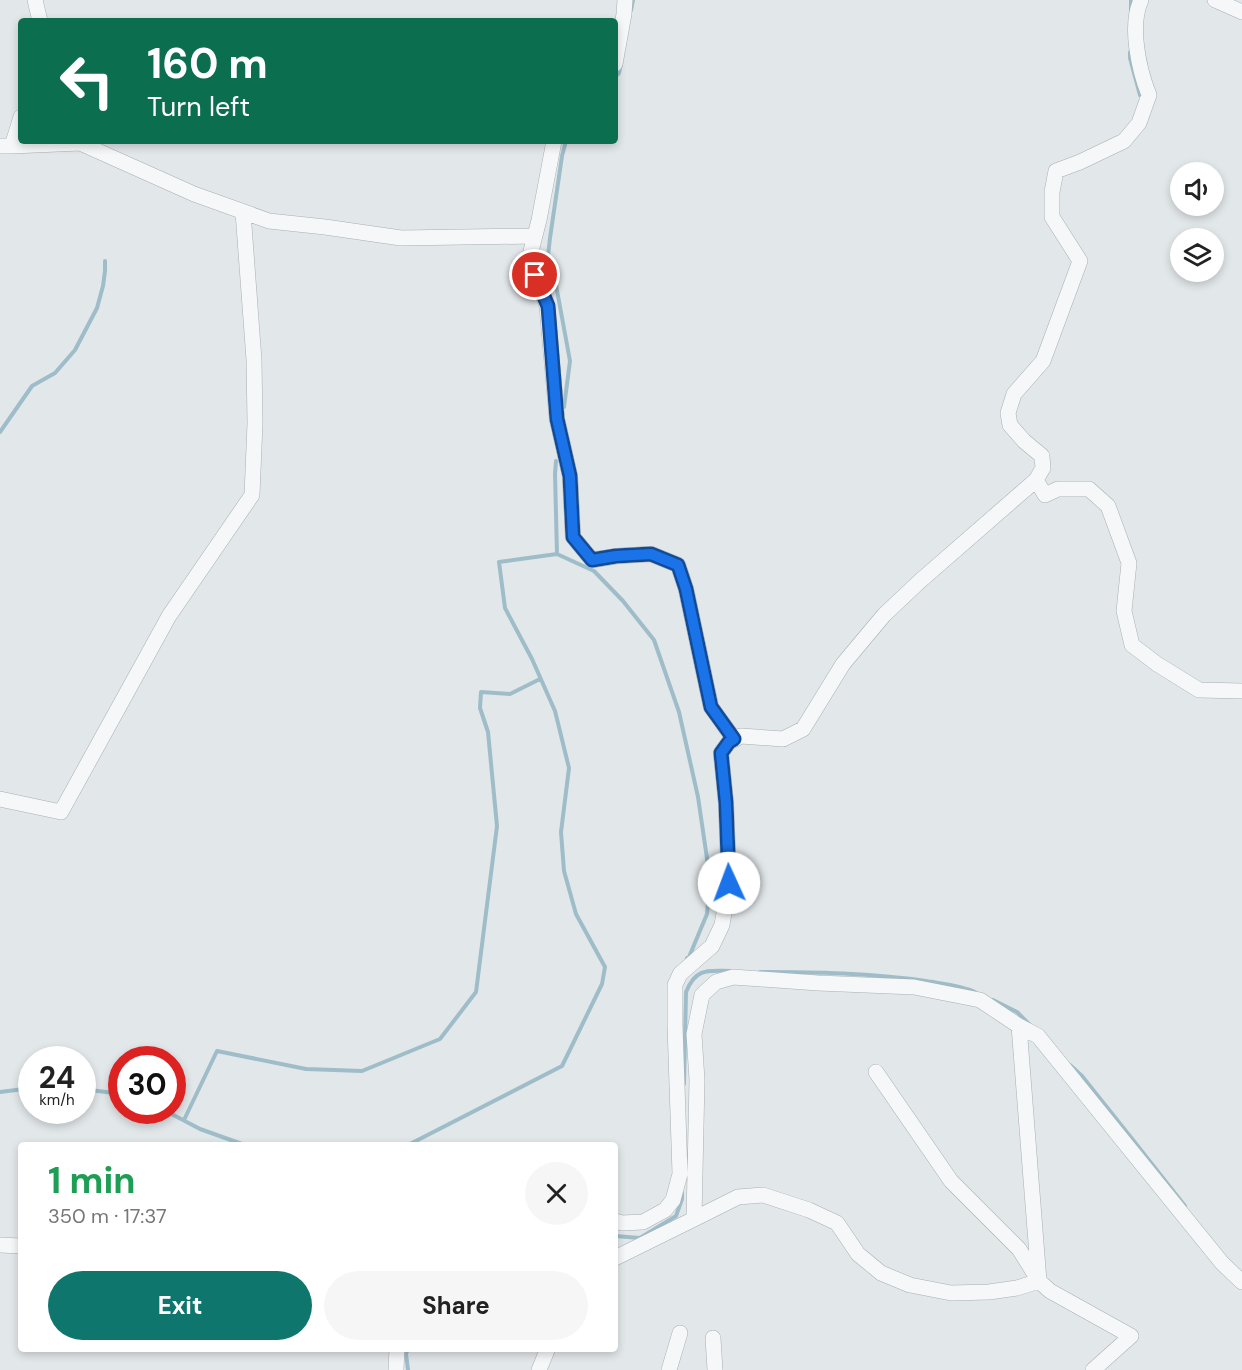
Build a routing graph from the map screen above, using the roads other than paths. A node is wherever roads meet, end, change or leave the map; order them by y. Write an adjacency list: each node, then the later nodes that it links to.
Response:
1 (35, 0): 6 (street)
2 (625, 0): 7 (street)
3 (1141, 0): 15 (street)
4 (1215, 0): 5 (street)
5 (1242, 12)
6 (39, 18)
7 (618, 47)
8 (18, 123): 12 (street)
9 (55, 144): 12 (street)
10 (82, 144): 13 (street)
11 (553, 144): 14 (street)
12 (6, 146)
13 (243, 212): 14 (street); 18 (street)
14 (535, 236): 17 (street)
15 (1036, 480): 16 (street); 17 (street)
16 (1242, 691)
17 (734, 739): 22 (street)
18 (0, 799)
19 (1019, 1026): 21 (street); 26 (street); 27 (street)
20 (876, 1072): 26 (street)
21 (694, 1219): 25 (street); 26 (street)
22 (618, 1222)
23 (0, 1245): 24 (street)
24 (18, 1246)
25 (618, 1257)
26 (1039, 1281): 36 (street)
27 (1242, 1282)
28 (680, 1333): 34 (street)
29 (713, 1338): 35 (street)
30 (397, 1352): 32 (street)
31 (546, 1352): 33 (street)
32 (396, 1370)
33 (539, 1370)
34 (669, 1370)
35 (715, 1370)
36 (1093, 1370)

